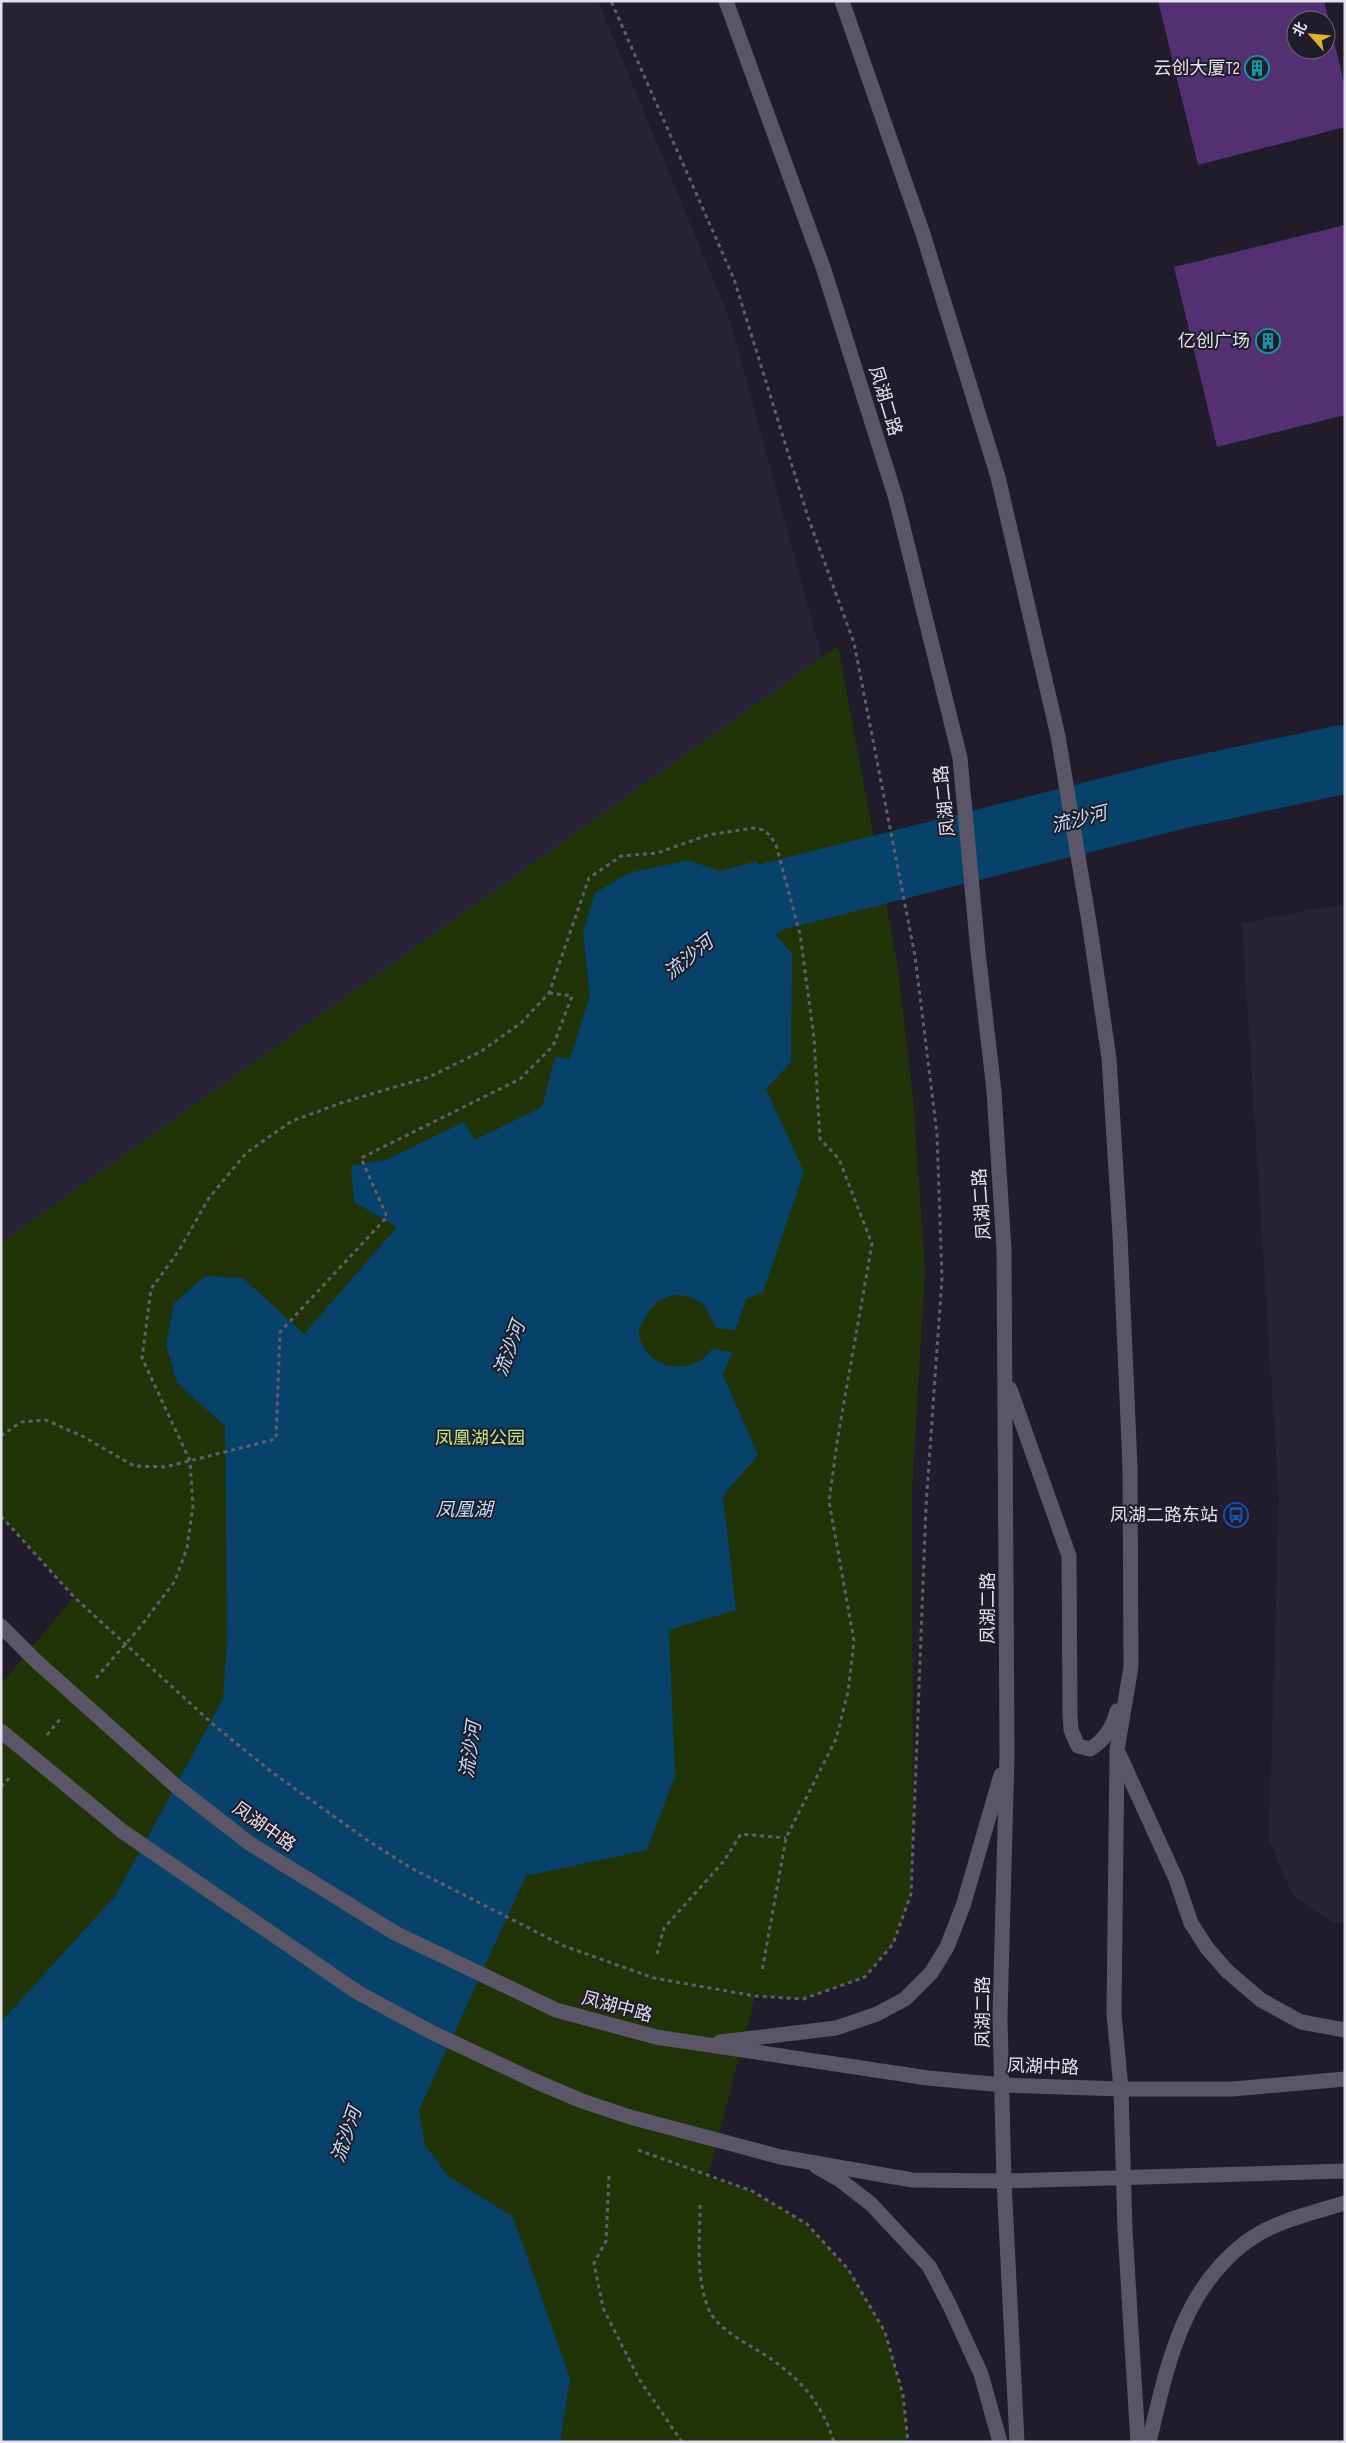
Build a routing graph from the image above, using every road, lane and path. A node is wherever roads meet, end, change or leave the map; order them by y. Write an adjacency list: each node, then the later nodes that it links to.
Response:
1 (611, 1): 8 (path)
2 (726, 1): 5 (street, 凤湖二路)
3 (842, 1): 10 (street)
4 (549, 993): 7 (path); 7 (path); 19 (path)
5 (1006, 1378): 10 (street); 16 (street, 凤湖二路)
6 (1, 1436): 7 (path)
7 (190, 1461): 11 (path)
8 (1, 1516)
9 (1, 1626): 23 (street, 凤湖中路)
10 (1131, 1667): 15 (street)
11 (90, 1685)
12 (65, 1714): 14 (path)
13 (1, 1731): 27 (street)
14 (46, 1736)
15 (1117, 1750): 22 (street); 26 (street)
16 (1007, 1754): 23 (street); 25 (street, 凤湖二路)
17 (14, 1772): 18 (path)
18 (1, 1787)
19 (786, 1838): 20 (path); 21 (path)
20 (656, 1954)
21 (762, 1971)
22 (1345, 2030)
23 (701, 2044): 25 (street, 凤湖中路)
24 (1345, 2079): 26 (street, 凤湖中路)
25 (1002, 2085): 26 (street, 凤湖中路); 32 (street, 凤湖二路)
26 (1121, 2089): 31 (street)
27 (717, 2141): 32 (street); 38 (street)
28 (631, 2147): 37 (path)
29 (1345, 2171): 31 (street)
30 (609, 2176): 35 (path)
31 (1123, 2177): 32 (street); 40 (street)
32 (1004, 2181): 39 (street, 凤湖二路)
33 (1345, 2203): 41 (street)
34 (700, 2205): 36 (path)
35 (682, 2442)
36 (834, 2442)
37 (908, 2442)
38 (1000, 2442)
39 (1017, 2442)
40 (1138, 2442)
41 (1149, 2442)

